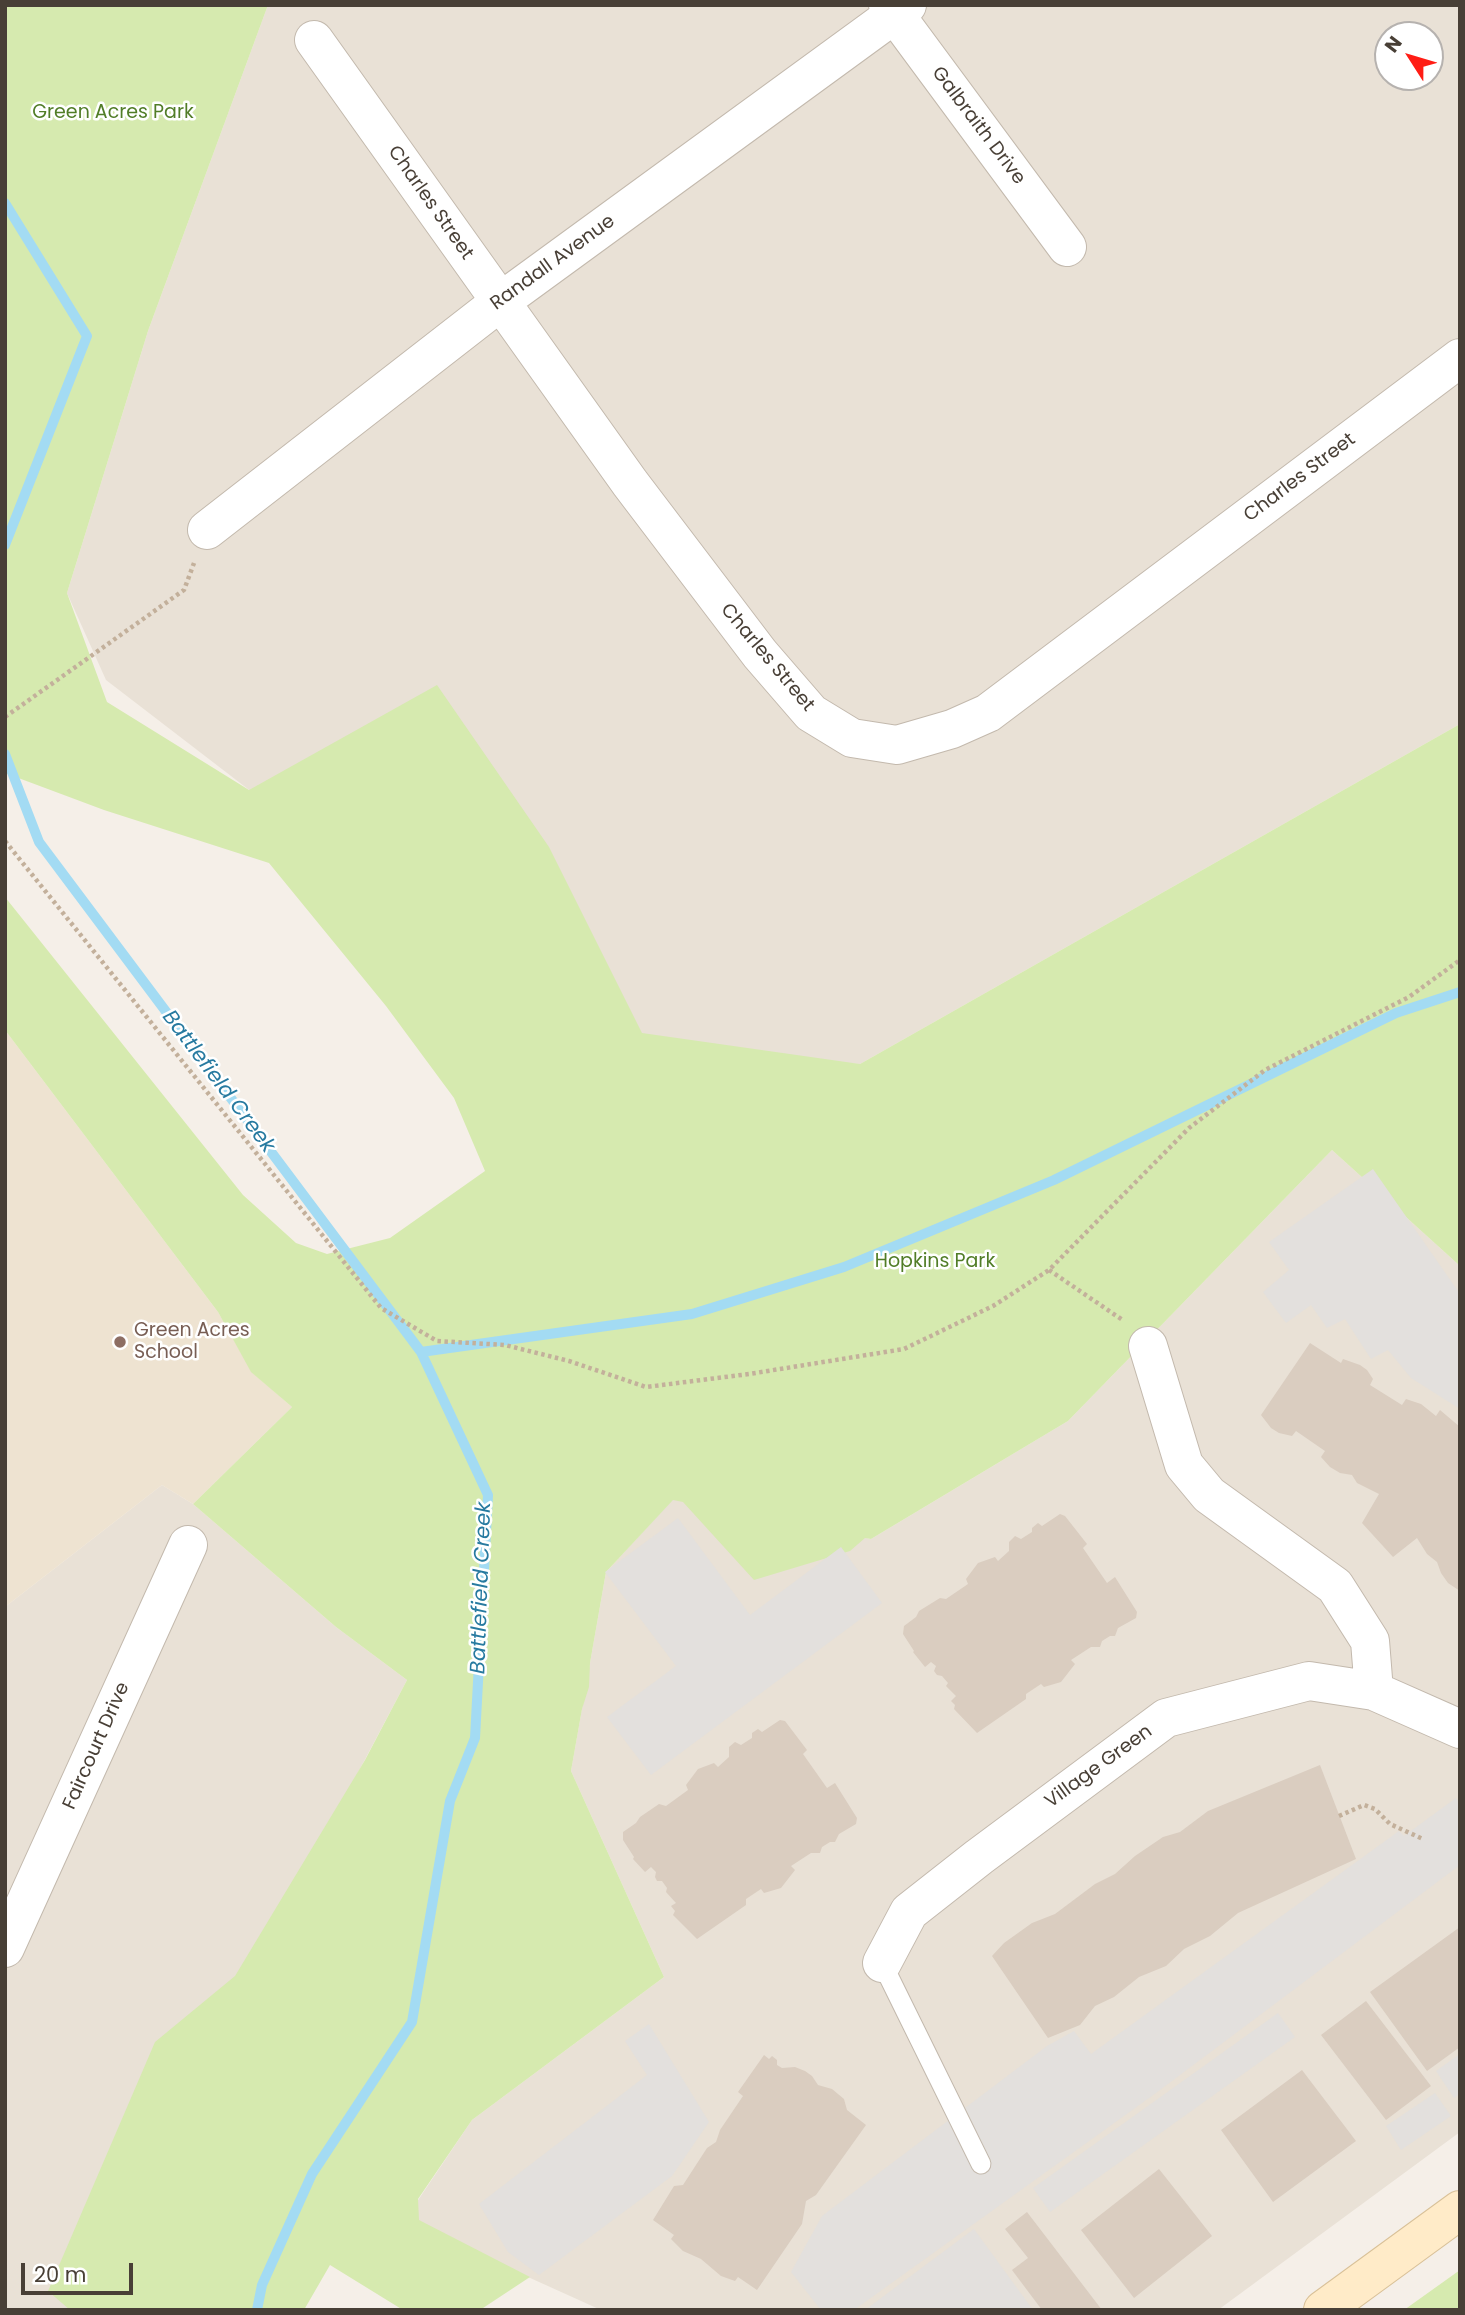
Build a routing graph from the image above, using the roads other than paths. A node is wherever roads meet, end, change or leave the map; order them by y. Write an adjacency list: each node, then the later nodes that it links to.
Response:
1 (896, 8): 3 (street, Galbraith Drive); 4 (street, Randall Avenue)
2 (314, 40): 4 (street, Charles Street)
3 (1068, 247)
4 (499, 302): 5 (street, Charles Street); 6 (street, Randall Avenue)
5 (1460, 358)
6 (207, 530)
7 (1148, 1346): 9 (street)
8 (188, 1545): 11 (street, Faircourt Drive)
9 (1374, 1691): 10 (street, Village Green); 12 (street, Village Green)
10 (1460, 1729)
11 (5, 1948)
12 (882, 1963): 13 (lane)
13 (981, 2164)
14 (1460, 2210): 15 (main road)
15 (1323, 2310)

